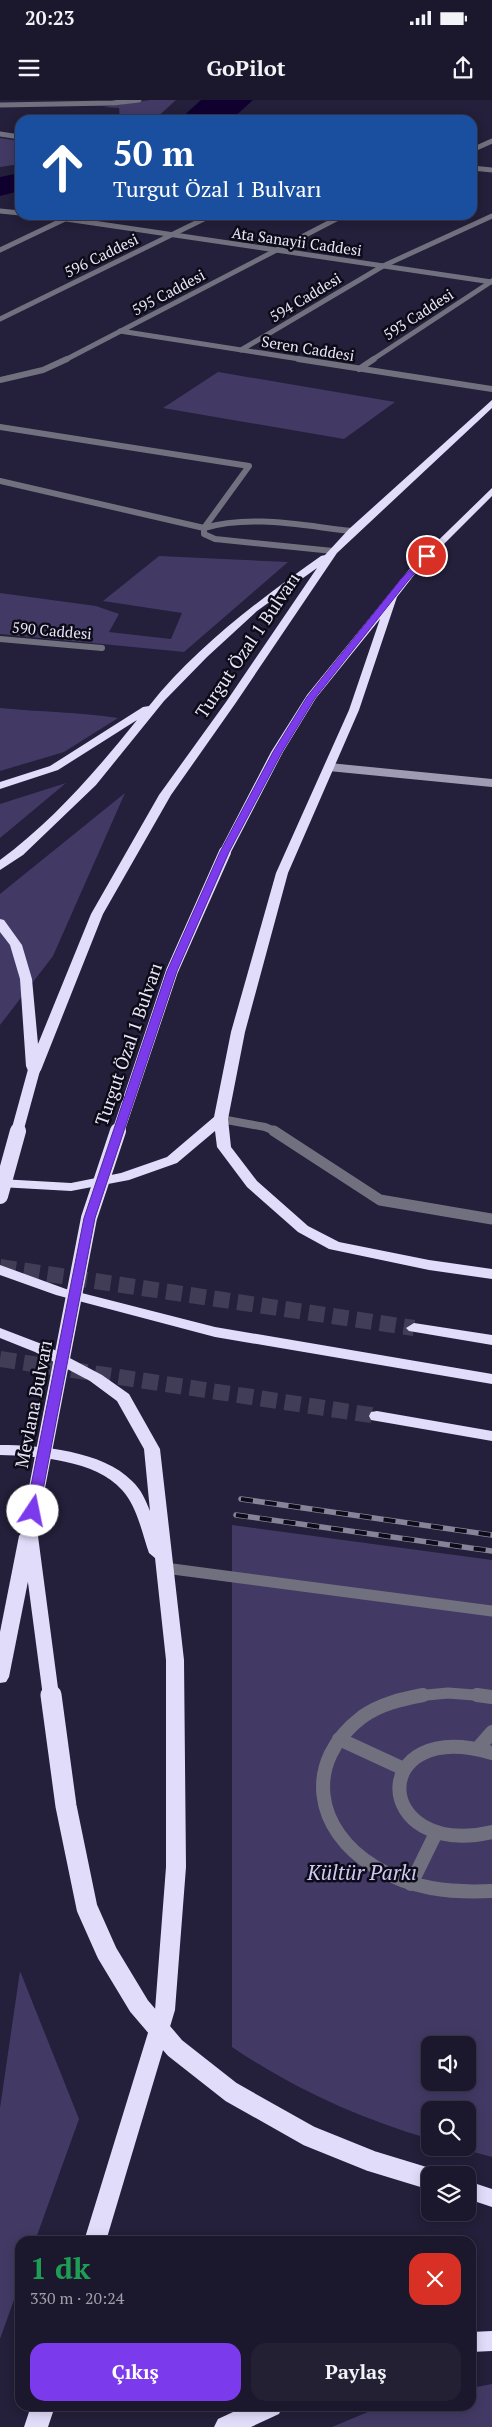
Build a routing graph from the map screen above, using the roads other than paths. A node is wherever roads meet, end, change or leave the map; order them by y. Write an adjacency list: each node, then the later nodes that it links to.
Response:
1 (139, 100): 2 (street)
2 (0, 105)
3 (0, 134): 4 (street)
4 (15, 136)
5 (492, 141): 6 (street)
6 (477, 148)
7 (477, 168): 8 (street)
8 (492, 170)
9 (0, 211): 10 (street)
10 (15, 212)
11 (492, 216): 19 (street, 594 Caddesi)
12 (62, 220): 17 (street)
13 (71, 220): 16 (street, Ata Sanayii Caddesi)
14 (202, 220): 16 (street, 596 Caddesi)
15 (334, 220): 18 (street, 595 Caddesi)
16 (170, 235): 18 (street, Ata Sanayii Caddesi); 21 (street, 596 Caddesi)
17 (0, 250)
18 (274, 251): 19 (street, Ata Sanayii Caddesi); 22 (street, 595 Caddesi)
19 (383, 266): 20 (street, Ata Sanayii Caddesi); 23 (street, 594 Caddesi)
20 (492, 282): 24 (street, 593 Caddesi)
21 (0, 319)
22 (120, 331): 23 (street, Seren Caddesi); 25 (street, 595 Caddesi)
23 (241, 350): 24 (street, Seren Caddesi)
24 (359, 369): 26 (street, Seren Caddesi)
25 (0, 380)
26 (492, 389)
27 (492, 403): 32 (highway, Turgut Özal 1 Bulvarı)
28 (0, 427): 31 (street)
29 (0, 481): 31 (street)
30 (492, 491): 34 (highway, Turgut Özal 1 Bulvarı)
31 (204, 528): 32 (street); 33 (street)
32 (352, 531): 33 (highway, Turgut Özal 1 Bulvarı)
33 (333, 551): 37 (highway, Turgut Özal 1 Bulvarı); 43 (highway, Turgut Özal 1 Bulvarı)
34 (393, 594): 38 (highway); 50 (highway, Turgut Özal 1 Bulvarı, bridge)
35 (0, 639): 36 (street, 590 Caddesi)
36 (102, 648)
37 (160, 699): 40 (highway); 41 (highway)
38 (329, 767): 39 (street); 44 (highway)
39 (492, 783)
40 (0, 786)
41 (0, 866)
42 (0, 923): 43 (highway)
43 (34, 1070): 46 (highway, Turgut Özal 1 Bulvarı, bridge)
44 (221, 1119): 45 (highway); 47 (street); 49 (highway)
45 (0, 1183)
46 (0, 1196)
47 (492, 1219)
48 (0, 1270): 54 (highway)
49 (492, 1274)
50 (76, 1286): 58 (highway, Mevlana Bulvarı, bridge)
51 (414, 1328): 53 (highway)
52 (0, 1333): 59 (highway)
53 (492, 1340)
54 (492, 1379)
55 (377, 1416): 56 (highway)
56 (492, 1436)
57 (0, 1450): 59 (highway)
58 (29, 1529): 61 (highway, Mevlana Bulvarı); 72 (highway, bridge)
59 (165, 1568): 60 (street); 75 (highway)
60 (492, 1611)
61 (0, 1677)
62 (492, 1697): 64 (street)
63 (492, 1732): 65 (street)
64 (339, 1739): 67 (street); 70 (street)
65 (478, 1748): 66 (street); 67 (street)
66 (492, 1753)
67 (404, 1769): 69 (street)
68 (492, 1832): 69 (street)
69 (436, 1833): 70 (street)
70 (411, 1884): 71 (street)
71 (492, 1891)
72 (421, 2176)
73 (476, 2193): 74 (highway)
74 (492, 2198)
75 (97, 2236)
76 (492, 2341): 77 (highway)
77 (476, 2342)
78 (41, 2411): 80 (highway)
79 (260, 2411): 81 (highway)
80 (36, 2427)
81 (226, 2427)

